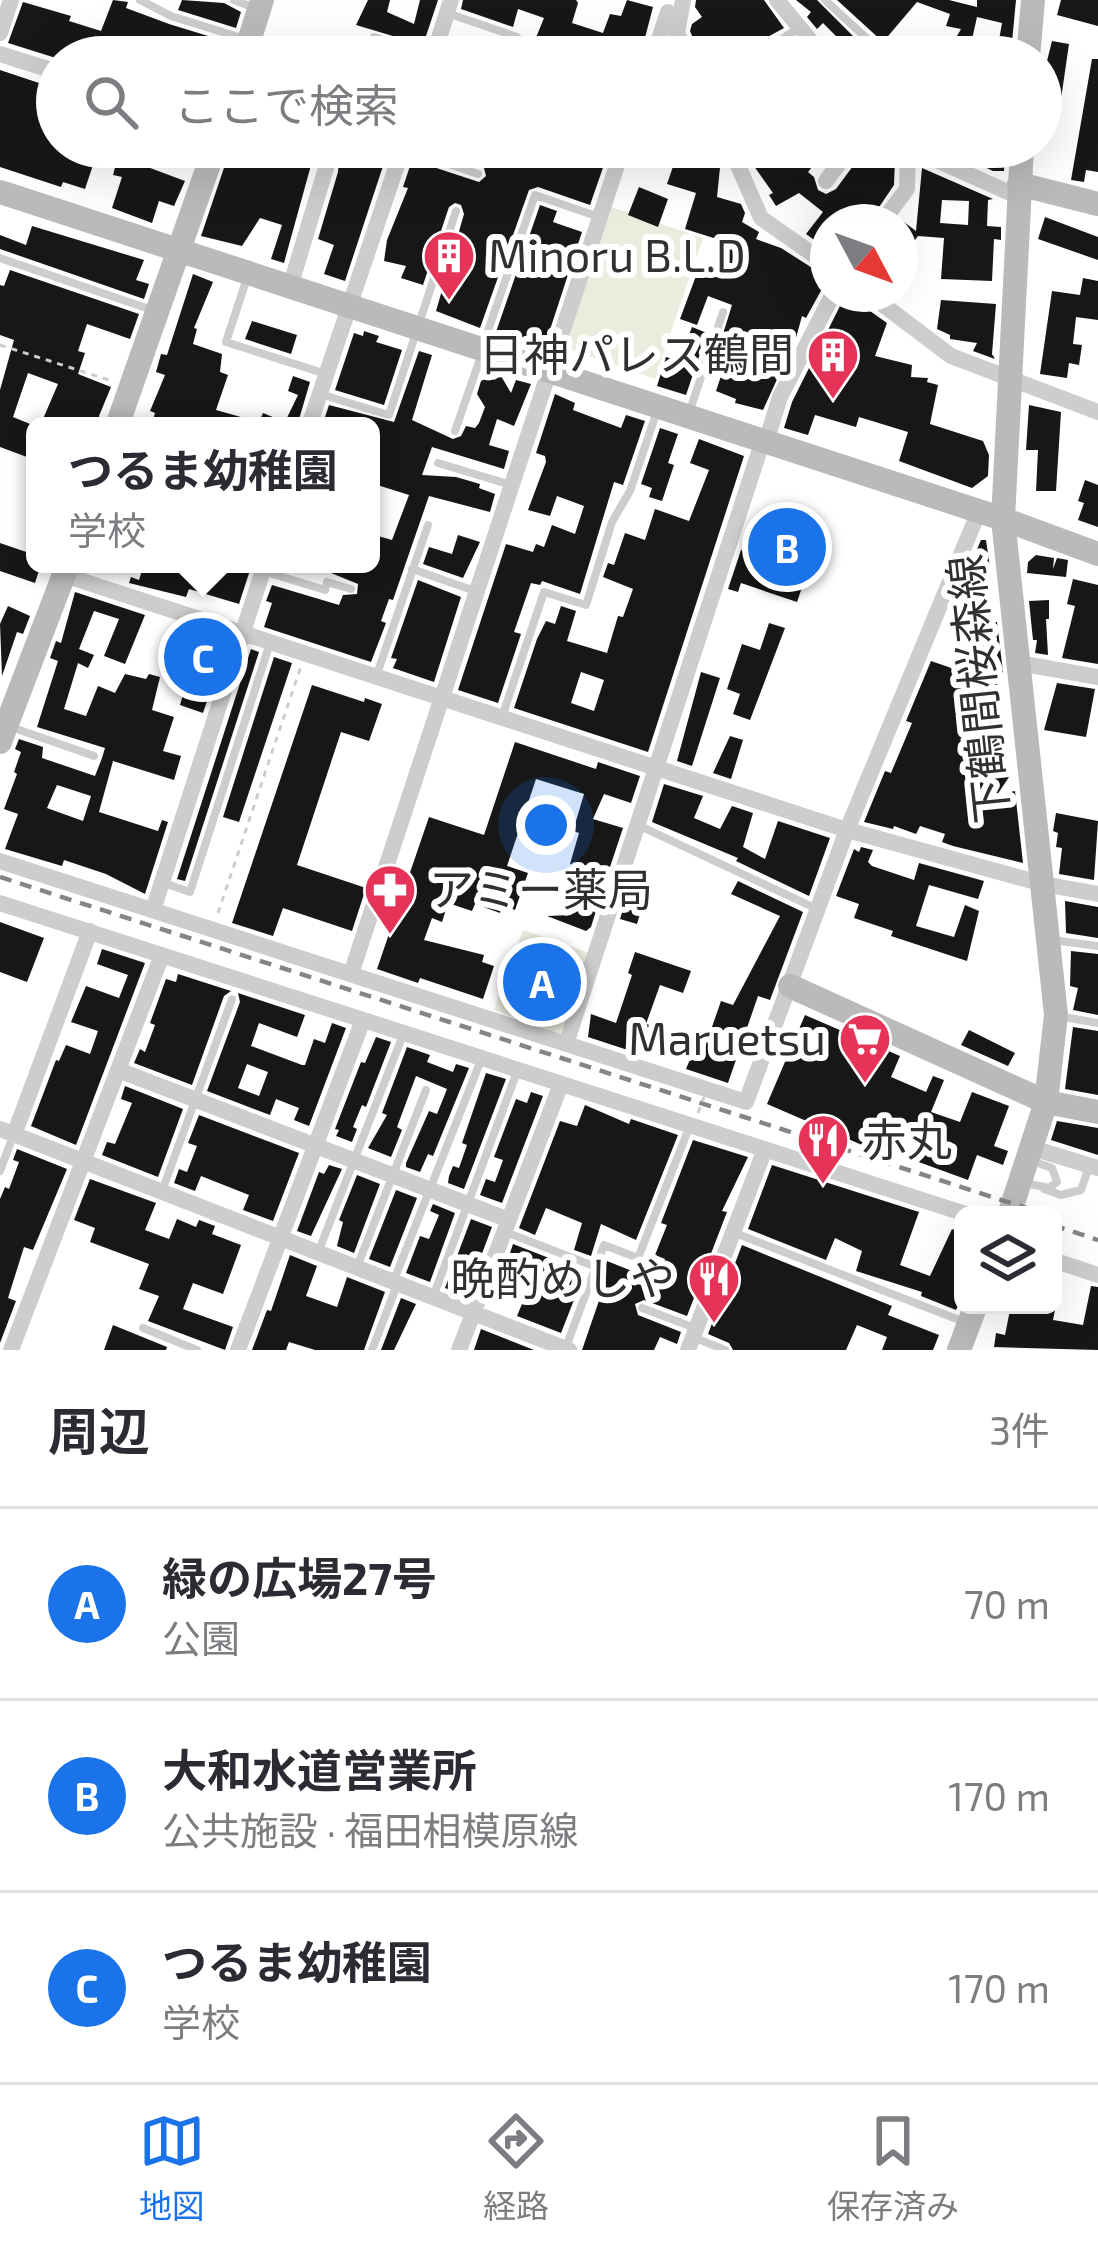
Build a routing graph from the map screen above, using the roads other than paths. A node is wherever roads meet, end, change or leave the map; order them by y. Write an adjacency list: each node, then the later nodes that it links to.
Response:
1 (11, 0): 13 (street)
2 (140, 0): 11 (lane)
3 (165, 0): 11 (lane)
4 (234, 0): 8 (lane)
5 (777, 0): 12 (street)
6 (826, 0): 22 (lane)
7 (1033, 0): 23 (street)
8 (261, 4): 15 (street)
9 (670, 4): 18 (street); 19 (street)
10 (449, 7): 16 (street); 17 (lane)
11 (162, 11): 14 (lane)
12 (798, 28): 20 (lane); 21 (street)
13 (0, 33)
14 (218, 36)
15 (251, 36)
16 (439, 36)
17 (516, 36)
18 (660, 36)
19 (678, 36)
20 (786, 36)
21 (805, 36)
22 (865, 36)
23 (1030, 36)
24 (0, 54): 25 (street)
25 (36, 65)
26 (208, 168): 44 (street)
27 (326, 168): 48 (street)
28 (396, 168): 49 (street)
29 (461, 168): 36 (lane)
30 (613, 168): 43 (street)
31 (739, 168): 45 (street)
32 (836, 168): 37 (street)
33 (908, 168): 40 (street)
34 (960, 168): 38 (street)
35 (1021, 168): 38 (street, 下鶴間桜森線)
36 (478, 174)
37 (826, 181)
38 (1019, 191): 41 (street); 58 (street, 下鶴間桜森線)
39 (0, 192): 44 (street)
40 (896, 204)
41 (1098, 204)
42 (456, 212): 54 (lane)
43 (600, 218): 55 (lane); 56 (street)
44 (180, 251): 47 (street); 50 (street)
45 (810, 252)
46 (0, 258): 50 (lane)
47 (249, 273): 48 (street); 57 (lane)
48 (290, 286): 49 (street)
49 (350, 306): 54 (street); 57 (street)
50 (157, 312): 63 (street)
51 (723, 312): 62 (lane)
52 (823, 312): 66 (street)
53 (892, 312): 58 (street)
54 (417, 328): 55 (street); 59 (lane)
55 (482, 349): 56 (street); 65 (lane)
56 (549, 371): 60 (street); 68 (street)
57 (326, 374): 59 (street)
58 (1009, 380): 61 (street); 69 (street, 下鶴間桜森線)
59 (320, 394): 64 (street)
60 (658, 406): 62 (street); 85 (lane)
61 (1098, 412)
62 (688, 416): 66 (street)
63 (120, 417)
64 (312, 417)
65 (455, 431)
66 (764, 441): 69 (street); 88 (street)
67 (438, 463): 68 (lane)
68 (512, 485): 78 (street)
69 (991, 515): 71 (street); 81 (street, 下鶴間桜森線); 90 (street)
70 (428, 525): 72 (lane)
71 (1098, 554)
72 (412, 569): 78 (lane); 82 (lane)
73 (65, 573): 86 (street)
74 (74, 573): 79 (street)
75 (262, 573): 79 (street)
76 (280, 573): 77 (lane)
77 (352, 590)
78 (476, 592): 84 (street)
79 (242, 633): 80 (street); 92 (street)
80 (271, 642): 82 (street); 92 (lane)
81 (1018, 663): 83 (street); 93 (street, 下鶴間桜森線)
82 (377, 676): 84 (street)
83 (1098, 676)
84 (442, 698): 85 (street); 102 (street)
85 (502, 717): 88 (street)
86 (3, 734): 87 (lane)
87 (94, 756)
88 (656, 767): 89 (street); 90 (street)
89 (637, 825): 97 (lane); 109 (street)
90 (847, 830): 93 (street); 97 (street)
91 (0, 861): 96 (street)
92 (161, 882): 96 (street)
93 (1042, 884): 94 (street); 99 (street, 下鶴間桜森線)
94 (1098, 894)
95 (0, 903): 98 (street)
96 (153, 910): 102 (street)
97 (818, 910): 103 (street)
98 (90, 932): 101 (street); 119 (street)
99 (1049, 940): 100 (lane); 105 (street, 下鶴間桜森線)
100 (1098, 946)
101 (162, 955): 106 (street); 111 (street)
102 (351, 974): 109 (street)
103 (790, 986): 109 (street); 116 (street)
104 (232, 999): 115 (lane)
105 (1056, 1016): 107 (lane); 116 (street, 下鶴間桜森線)
106 (363, 1020): 108 (street); 120 (street)
107 (1098, 1023)
108 (404, 1034): 110 (street); 122 (lane)
109 (566, 1044)
110 (482, 1058): 112 (street); 128 (lane)
111 (118, 1070): 115 (street); 123 (street)
112 (518, 1070): 113 (street); 130 (lane)
113 (561, 1084): 118 (street); 133 (street)
114 (426, 1090): 127 (lane)
115 (196, 1099): 120 (street); 129 (lane)
116 (1046, 1102): 117 (street); 125 (street, 下鶴間桜森線)
117 (1098, 1112)
118 (694, 1119): 121 (street); 138 (lane)
119 (7, 1132): 123 (street); 126 (lane)
120 (315, 1145): 122 (street); 135 (street)
121 (765, 1149): 132 (street); 134 (street)
122 (354, 1160): 127 (street); 136 (lane)
123 (83, 1162): 129 (street); 149 (street)
124 (1094, 1167): 125 (street); 125 (lane)
125 (1030, 1169): 131 (street, 下鶴間桜森線)
126 (0, 1171)
127 (393, 1175): 128 (street); 139 (lane)
128 (429, 1189): 130 (street); 141 (lane)
129 (161, 1192): 135 (street)
130 (469, 1204): 133 (street); 142 (lane)
131 (1013, 1206)
132 (954, 1210)
133 (507, 1226): 138 (lane); 145 (street)
134 (734, 1233): 144 (lane); 148 (street)
135 (280, 1238): 136 (street); 152 (street)
136 (318, 1252): 139 (street)
137 (1062, 1263): 140 (street)
138 (596, 1267): 150 (lane)
139 (358, 1268): 141 (street)
140 (1098, 1275)
141 (395, 1283): 142 (street); 153 (lane)
142 (433, 1297): 145 (street)
143 (642, 1308): 148 (lane)
144 (954, 1308)
145 (474, 1313): 150 (street); 154 (street)
146 (972, 1314): 156 (street)
147 (143, 1328): 151 (lane)
148 (692, 1339): 155 (lane)
149 (6, 1349)
150 (568, 1349)
151 (197, 1350)
152 (238, 1350)
153 (372, 1350)
154 (459, 1350)
155 (725, 1350)
156 (958, 1350)

